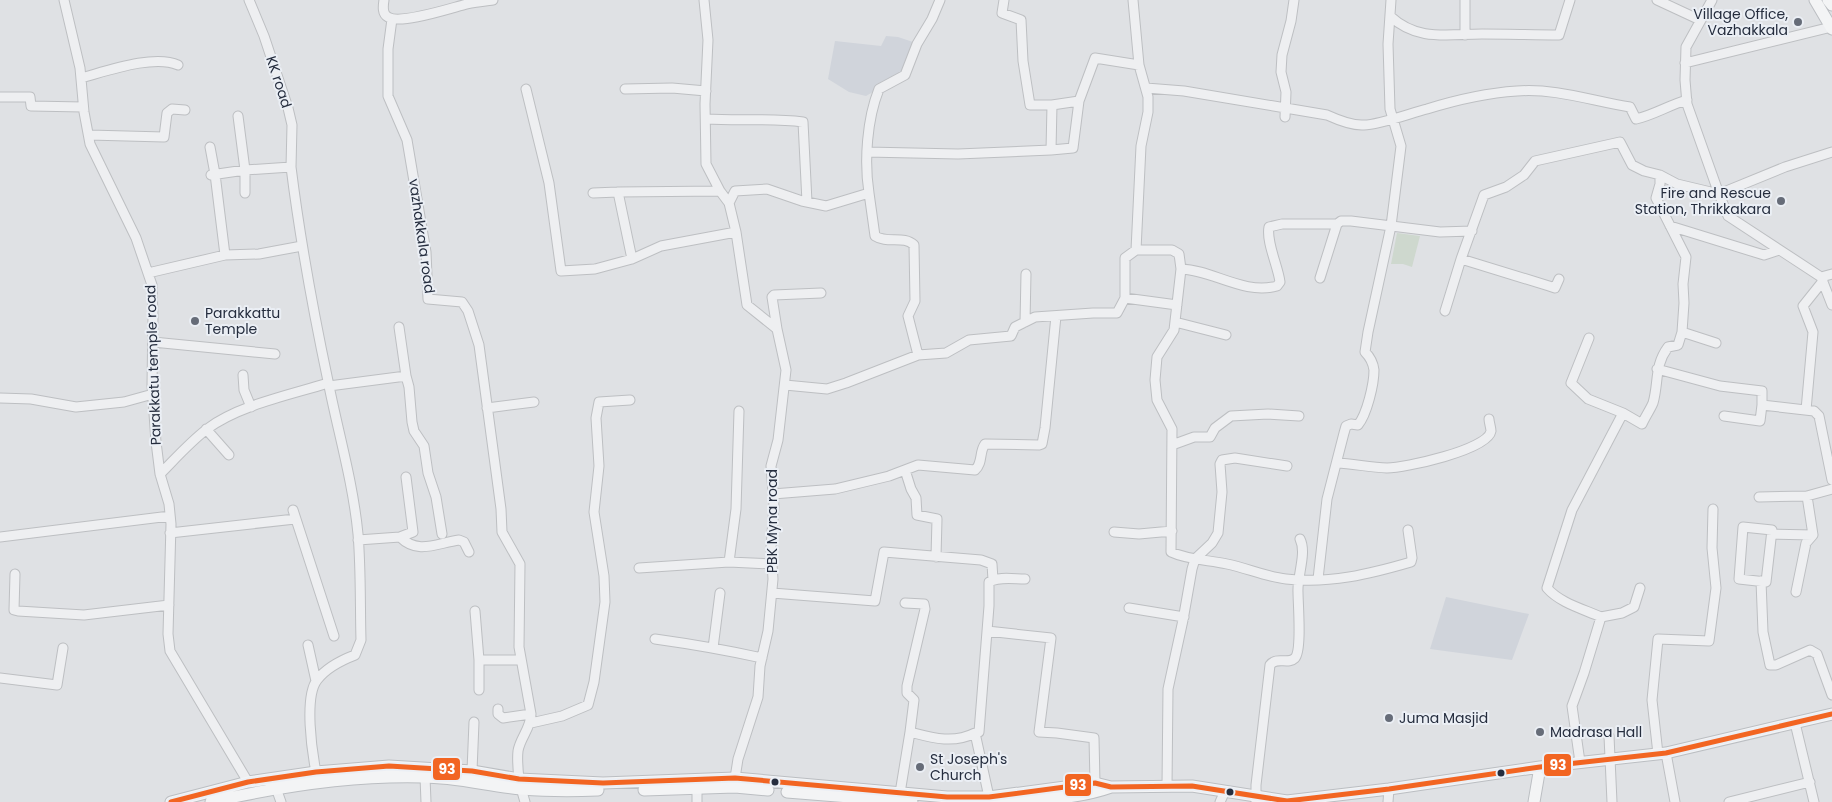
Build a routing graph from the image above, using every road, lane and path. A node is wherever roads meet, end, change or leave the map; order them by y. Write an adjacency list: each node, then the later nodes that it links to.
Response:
1 (64, 0): 26 (street, Parakkatu temple road)
2 (249, 0): 46 (street, KK road)
3 (384, 0): 19 (street)
4 (493, 0): 19 (street)
5 (704, 0): 30 (street)
6 (940, 0): 44 (street)
7 (1004, 0): 34 (street)
8 (1133, 0): 24 (street)
9 (1294, 0): 37 (street)
10 (1391, 0): 18 (street)
11 (1466, 0): 22 (street)
12 (1570, 0): 22 (street)
13 (1657, 0): 20 (street)
14 (1712, 0): 20 (street)
15 (1816, 0): 21 (main road)
16 (1828, 0): 17 (main road)
17 (1832, 5)
18 (1390, 16): 22 (street); 40 (street)
19 (392, 19): 104 (street, vazhakkala road)
20 (1700, 20): 23 (street)
21 (1831, 28): 23 (street)
22 (1465, 35)
23 (1685, 62): 32 (street)
24 (1139, 65): 27 (street); 33 (street)
25 (178, 66): 26 (street)
26 (80, 78): 35 (street, Parakkatu temple road)
27 (1146, 88): 37 (street); 64 (street)
28 (526, 89): 67 (street)
29 (625, 89): 30 (street)
30 (706, 91): 39 (street)
31 (0, 97): 35 (street)
32 (1687, 100): 40 (street); 55 (street)
33 (1079, 102): 34 (street); 43 (street)
34 (1052, 105): 43 (street)
35 (83, 107): 41 (street, Parakkatu temple road)
36 (185, 110): 41 (street)
37 (1285, 112): 40 (street)
38 (238, 116): 47 (street)
39 (706, 119): 50 (street); 56 (street)
40 (1393, 119): 59 (street)
41 (89, 135): 70 (street, Parakkatu temple road)
42 (210, 147): 48 (street)
43 (1051, 150): 44 (street)
44 (867, 152): 54 (street)
45 (1832, 152): 55 (street)
46 (291, 167): 47 (street); 63 (street, KK road)
47 (246, 170): 48 (street); 52 (street)
48 (213, 175): 66 (street)
49 (1660, 175): 55 (street); 60 (street); 61 (street)
50 (720, 191): 51 (street); 57 (street)
51 (618, 192): 53 (street); 67 (street)
52 (246, 193)
53 (593, 193)
54 (869, 193): 56 (street); 92 (street)
55 (1719, 194): 65 (street)
56 (807, 202): 57 (street)
57 (729, 203): 62 (street)
58 (1336, 224): 59 (street); 69 (street); 73 (street)
59 (1391, 226): 61 (street); 114 (street)
60 (1670, 226): 65 (street); 86 (street)
61 (1472, 231): 68 (street)
62 (736, 232): 67 (street); 85 (street)
63 (302, 246): 66 (street); 96 (street, KK road)
64 (1136, 250): 69 (street); 77 (street)
65 (1779, 250): 75 (street)
66 (224, 255): 70 (street)
67 (632, 259)
68 (1461, 259): 74 (street); 80 (street)
69 (1181, 269): 78 (street)
70 (148, 274): 89 (street, Parakkatu temple road)
71 (1026, 274): 82 (street)
72 (1832, 274): 75 (street)
73 (1320, 278)
74 (1559, 279)
75 (1822, 279): 79 (street); 105 (street)
76 (821, 292): 85 (street, PBK Myna road)
77 (1125, 298): 78 (street); 81 (street)
78 (1177, 305): 83 (street)
79 (1832, 305)
80 (1445, 311)
81 (1056, 316): 82 (street); 116 (street)
82 (1025, 322): 92 (street)
83 (1175, 322): 87 (street); 112 (street)
84 (399, 327): 95 (street)
85 (777, 329): 97 (street, PBK Myna road)
86 (1682, 332): 90 (street); 93 (street)
87 (1226, 335)
88 (1590, 338): 107 (street)
89 (153, 342): 91 (street); 98 (street, Parakkatu temple road)
90 (1716, 343)
91 (276, 354)
92 (918, 355): 97 (street)
93 (1657, 370): 102 (street); 107 (street)
94 (243, 375): 103 (street)
95 (406, 376): 96 (street); 130 (street)
96 (329, 385): 103 (street); 136 (street, KK road)
97 (785, 385): 121 (street, PBK Myna road)
98 (153, 394): 99 (street); 117 (street, Parakkatu temple road)
99 (0, 398)
100 (630, 400): 174 (street)
101 (534, 402): 104 (street)
102 (1762, 405): 105 (street); 109 (street)
103 (251, 407): 111 (street)
104 (487, 408): 167 (street, vazhakkala road)
105 (1806, 410): 119 (street)
106 (739, 411): 140 (street)
107 (1622, 413): 158 (street)
108 (1299, 416): 112 (street)
109 (1724, 416)
110 (1489, 419): 114 (street)
111 (206, 429): 113 (street); 117 (street)
112 (1172, 445): 127 (street)
113 (229, 455)
114 (1336, 463): 145 (street)
115 (1287, 466): 139 (street)
116 (905, 470): 121 (street); 138 (street)
117 (160, 474): 125 (street, Parakkatu temple road)
118 (406, 477): 134 (street)
119 (1832, 480)
120 (1832, 490): 122 (street)
121 (774, 494): 141 (street, PBK Myna road)
122 (1807, 496): 123 (street); 132 (street)
123 (1759, 497)
124 (1713, 509): 180 (street)
125 (170, 516): 129 (street, Parakkatu temple road); 133 (street)
126 (1408, 530): 145 (street)
127 (1172, 531): 128 (street); 139 (street)
128 (1114, 532)
129 (170, 533): 154 (street, Parakkatu temple road); 160 (street)
130 (442, 534)
131 (1772, 534): 132 (street); 148 (street); 148 (street)
132 (1813, 535): 150 (street)
133 (0, 537)
134 (400, 537): 136 (street); 137 (street)
135 (1300, 539): 147 (street)
136 (358, 540): 169 (street, KK road)
137 (469, 552)
138 (936, 557): 146 (street); 151 (street)
139 (1195, 559): 147 (street); 157 (street)
140 (729, 562): 141 (street); 142 (street)
141 (772, 564): 151 (street, PBK Myna road)
142 (640, 568)
143 (14, 574): 154 (street)
144 (1025, 579): 146 (street)
145 (1318, 579): 147 (street)
146 (993, 580): 159 (street)
147 (1297, 580): 202 (street)
148 (1762, 581): 171 (street)
149 (1640, 588): 158 (street)
150 (1796, 592)
151 (772, 593): 165 (street, PBK Myna road)
152 (720, 594): 164 (street)
153 (905, 603): 177 (street)
154 (169, 605): 197 (street, Parakkatu temple road)
155 (1129, 608): 157 (street)
156 (475, 611): 166 (street)
157 (1184, 617): 192 (street)
158 (1601, 617): 182 (street)
159 (987, 631): 178 (street); 190 (street)
160 (334, 636)
161 (655, 639): 164 (street)
162 (308, 645): 169 (street)
163 (63, 648): 168 (street)
164 (713, 648): 165 (street)
165 (762, 658): 188 (street, PBK Myna road)
166 (479, 660): 167 (street); 170 (street)
167 (520, 660): 174 (street, vazhakkala road)
168 (0, 678)
169 (316, 680): 185 (street)
170 (479, 690)
171 (1832, 695)
172 (498, 709): 174 (street)
173 (1831, 715): 176 (main road)
174 (531, 719): 191 (street)
175 (474, 722): 184 (street)
176 (1795, 723): 180 (main road); 189 (street)
177 (910, 732): 178 (street); 198 (street)
178 (975, 733): 201 (street)
179 (1609, 736): 181 (street)
180 (1662, 753): 181 (main road); 216 (street)
181 (1610, 760): 182 (main road); 215 (street)
182 (1580, 762): 183 (main road)
183 (1540, 766): 196 (main road); 214 (main road)
184 (472, 771): 186 (main road); 191 (main road)
185 (316, 772): 186 (main road); 197 (main road)
186 (331, 776): 187 (main road); 194 (main road)
187 (426, 776): 191 (main road); 208 (street)
188 (735, 778): 191 (main road); 198 (main road)
189 (1810, 782): 217 (street); 218 (street)
190 (1095, 783): 193 (main road); 199 (main road)
191 (520, 784): 195 (main road); 209 (street)
192 (1167, 786): 193 (main road); 200 (main road)
193 (1111, 787): 199 (main road)
194 (276, 788): 197 (main road); 207 (street)
195 (697, 789): 203 (main road); 210 (street)
196 (1389, 789): 204 (main road); 213 (street)
197 (248, 792): 205 (main road); 206 (main road)
198 (900, 792): 201 (main road)
199 (1053, 794): 201 (main road); 212 (main road)
200 (1223, 796): 202 (main road)
201 (989, 797)
202 (1256, 798): 204 (main road)
203 (831, 799): 211 (main road)
204 (1318, 800)
205 (171, 802)
206 (211, 802)
207 (281, 802)
208 (426, 802)
209 (525, 802)
210 (697, 802)
211 (912, 802)
212 (1003, 802)
213 (1388, 802)
214 (1534, 802)
215 (1612, 802)
216 (1675, 802)
217 (1729, 802)
218 (1814, 802)

